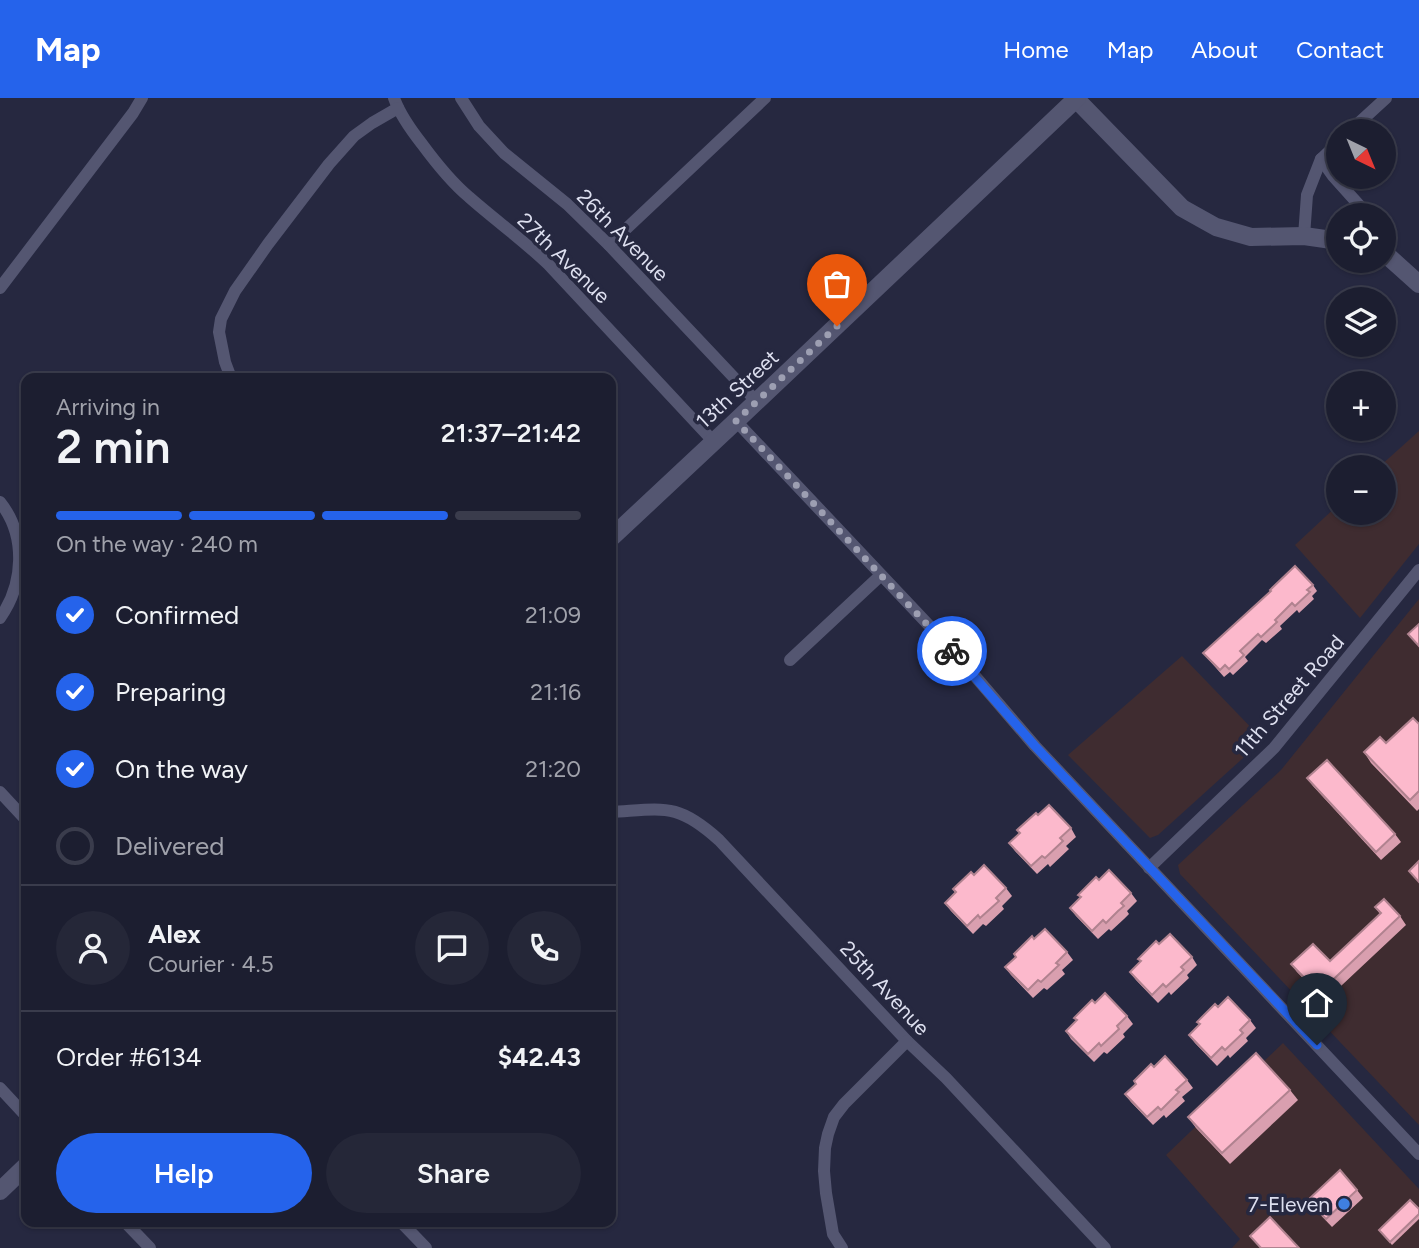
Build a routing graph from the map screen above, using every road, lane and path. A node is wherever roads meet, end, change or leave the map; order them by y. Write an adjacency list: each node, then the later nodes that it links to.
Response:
1 (142, 98): 16 (street)
2 (461, 98): 13 (street, 26th Avenue)
3 (765, 98): 13 (street)
4 (1076, 98): 11 (street); 18 (street, 13th Street)
5 (1386, 98): 7 (street)
6 (396, 103): 17 (street); 20 (street, 27th Avenue)
7 (1363, 119)
8 (1326, 154): 9 (street)
9 (1321, 159): 10 (street); 11 (street)
10 (1357, 203)
11 (1304, 236): 12 (street)
12 (1326, 239)
13 (609, 245): 18 (street, 26th Avenue)
14 (1396, 265): 15 (street)
15 (1419, 284)
16 (0, 289)
17 (230, 373)
18 (757, 402): 19 (street, 13th Street)
19 (736, 421): 20 (street, 13th Street); 24 (street)
20 (714, 442): 22 (street, 13th Street)
21 (0, 502): 25 (street)
22 (616, 533)
23 (1419, 570): 30 (street, 11th Street Road)
24 (880, 576): 26 (street); 30 (street)
25 (0, 618)
26 (790, 660)
27 (0, 792): 29 (street)
28 (616, 812): 31 (street, 25th Avenue)
29 (21, 815)
30 (1149, 868): 34 (street)
31 (907, 1041): 41 (street); 42 (street, 25th Avenue)
32 (0, 1088): 33 (street)
33 (21, 1111)
34 (1419, 1154)
35 (21, 1171): 36 (street)
36 (0, 1191)
37 (130, 1227): 39 (street)
38 (409, 1227): 40 (street)
39 (150, 1248)
40 (426, 1248)
41 (842, 1248)
42 (1105, 1248)

